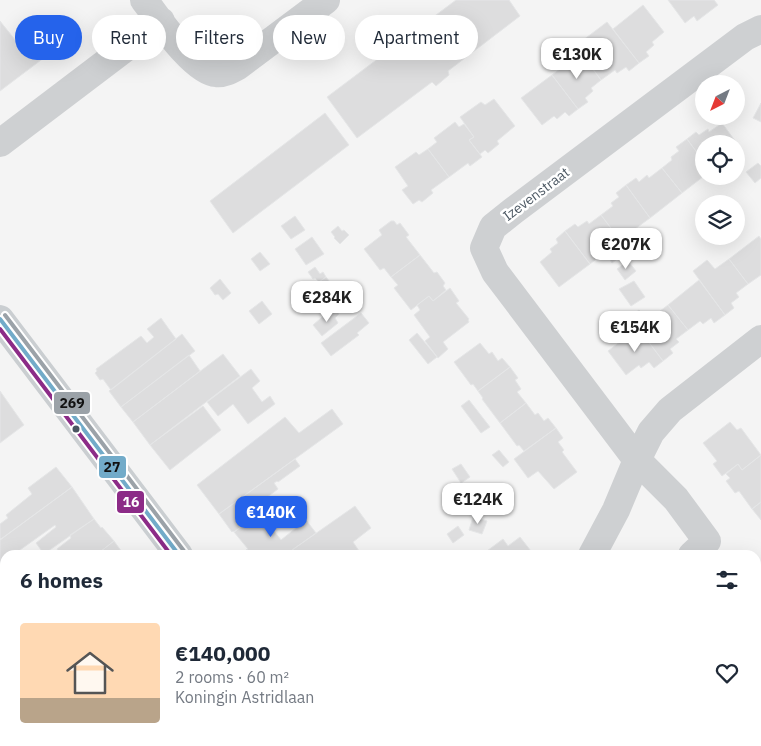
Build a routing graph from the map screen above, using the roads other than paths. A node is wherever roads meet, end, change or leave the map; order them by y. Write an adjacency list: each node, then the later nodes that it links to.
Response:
1 (144, 0): 3 (street)
2 (326, 0): 4 (street)
3 (156, 15)
4 (166, 27)
5 (761, 29): 10 (street, Izevenstraat)
6 (110, 60): 7 (street)
7 (0, 143)
8 (0, 319): 11 (main road)
9 (761, 339): 10 (street)
10 (637, 460): 12 (street); 13 (street, Izevenstraat)
11 (175, 550)
12 (595, 550)
13 (697, 550)

